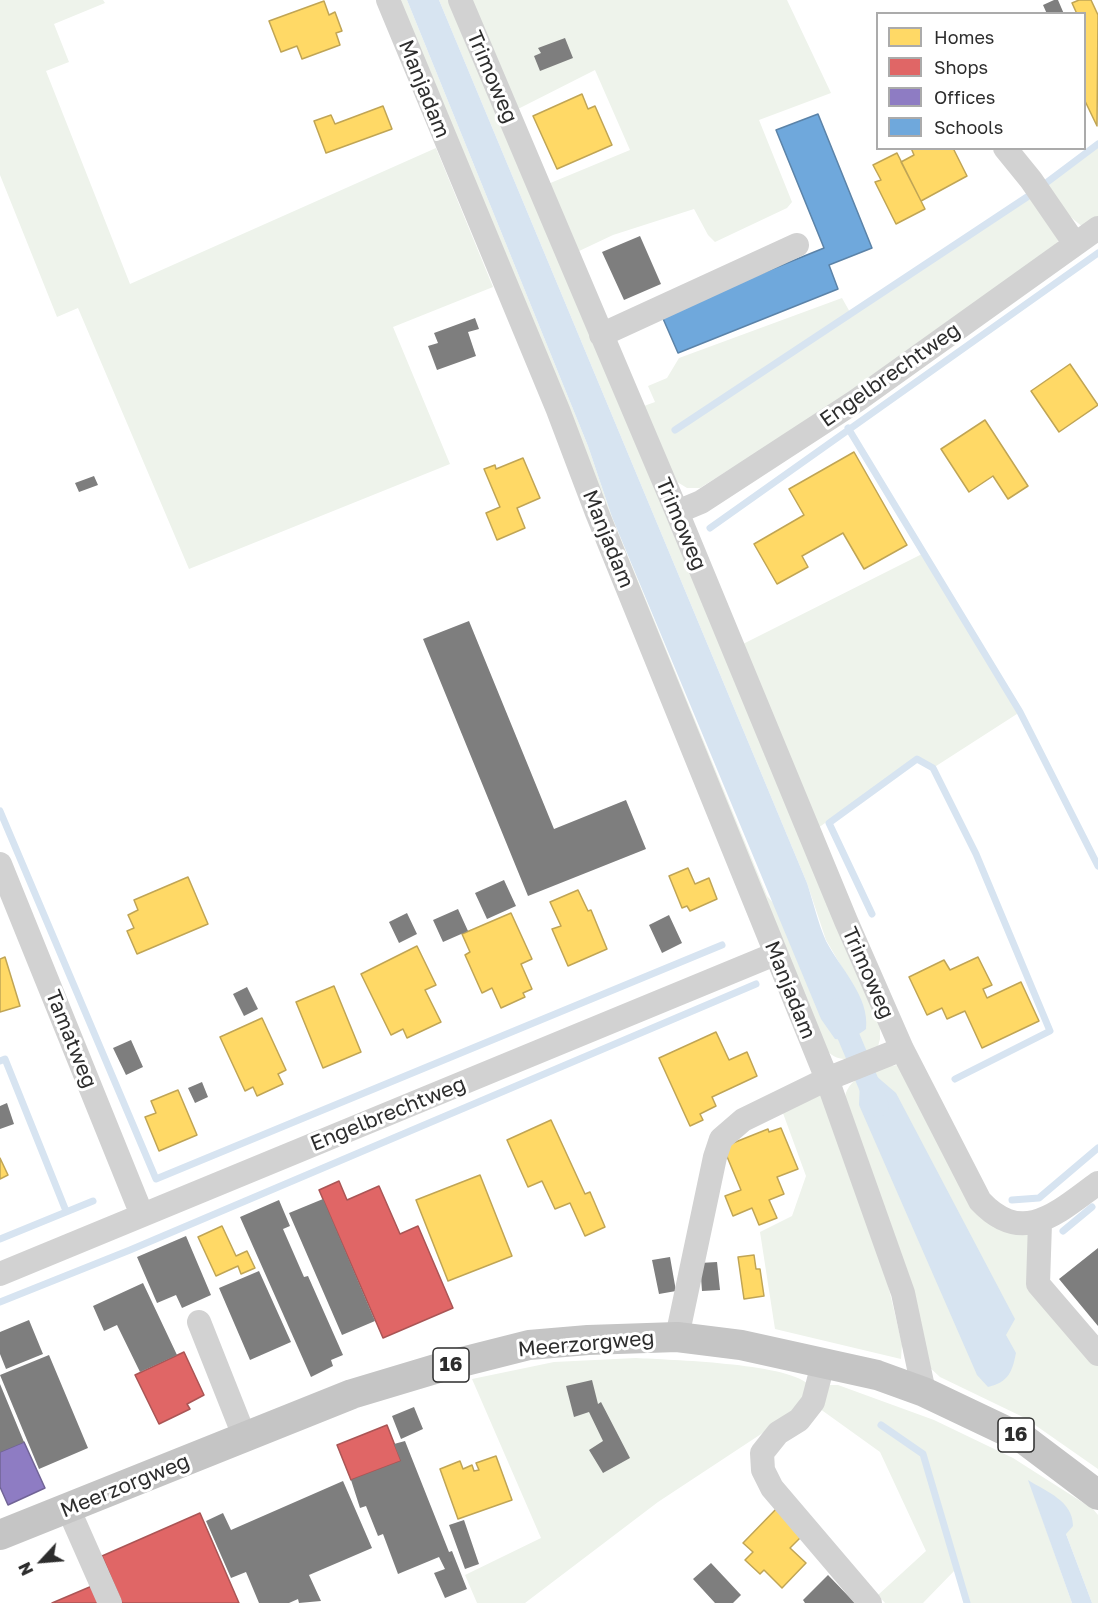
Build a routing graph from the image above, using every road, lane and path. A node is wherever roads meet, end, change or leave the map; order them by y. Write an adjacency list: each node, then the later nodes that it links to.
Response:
1 (388, 0): 10 (street, Manjadam)
2 (460, 0): 7 (street, Trimoweg)
3 (1007, 150): 5 (street)
4 (1098, 228): 5 (street, Engelbrechtweg)
5 (1075, 244): 8 (street, Engelbrechtweg)
6 (797, 245): 7 (street)
7 (601, 335): 8 (street, Trimoweg)
8 (676, 512): 11 (street, Trimoweg)
9 (0, 864): 14 (street, Tamatweg)
10 (775, 954): 12 (street, Manjadam); 14 (street, Engelbrechtweg)
11 (896, 1051): 12 (street); 15 (street, Trimoweg)
12 (833, 1077): 18 (street); 21 (street, Manjadam)
13 (1098, 1184): 15 (street)
14 (142, 1215): 16 (street, Engelbrechtweg)
15 (1040, 1222): 19 (street)
16 (0, 1274)
17 (199, 1322): 22 (street)
18 (677, 1337): 20 (main road, Meerzorgweg / 16); 22 (main road, Meerzorgweg / 16)
19 (1098, 1354)
20 (823, 1364): 21 (main road, Meerzorgweg / 16); 27 (street)
21 (924, 1392): 23 (main road, Meerzorgweg / 16)
22 (245, 1438): 24 (main road, Meerzorgweg / 16)
23 (1098, 1495)
24 (68, 1508): 25 (main road, Meerzorgweg / 16); 26 (street)
25 (2, 1528)
26 (110, 1603)
27 (870, 1603)

